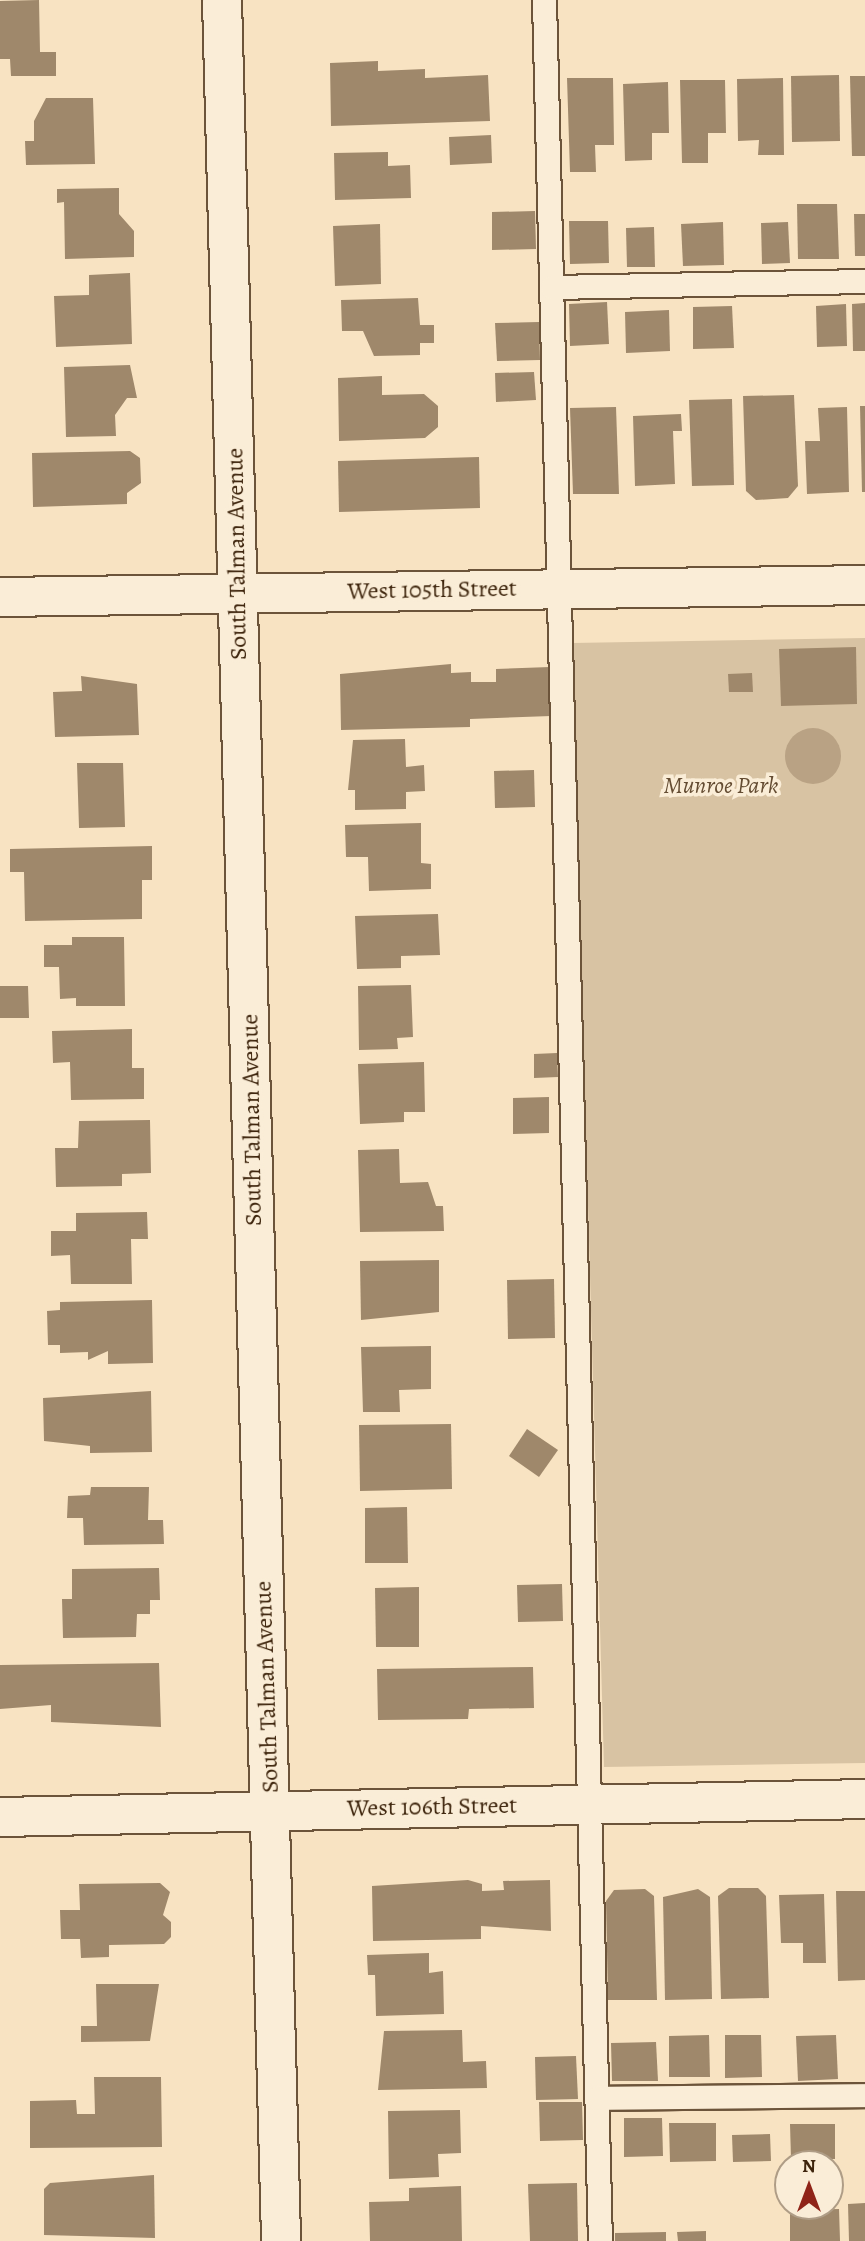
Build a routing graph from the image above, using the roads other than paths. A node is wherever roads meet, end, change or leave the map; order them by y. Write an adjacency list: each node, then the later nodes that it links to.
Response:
1 (222, 0): 7 (street, South Talman Avenue)
2 (544, 0): 4 (lane)
3 (865, 281): 4 (lane)
4 (552, 287): 6 (lane)
5 (865, 585): 6 (street, West 105th Street)
6 (560, 588): 7 (street, West 105th Street); 10 (lane)
7 (238, 593): 8 (street, West 105th Street); 11 (street, South Talman Avenue)
8 (0, 597)
9 (865, 1799): 10 (street, West 106th Street)
10 (590, 1804): 11 (street, West 106th Street); 14 (lane)
11 (270, 1810): 12 (street, West 106th Street); 15 (street, South Talman Avenue)
12 (0, 1817)
13 (865, 2095): 14 (lane)
14 (597, 2098): 16 (lane)
15 (281, 2241)
16 (600, 2241)

